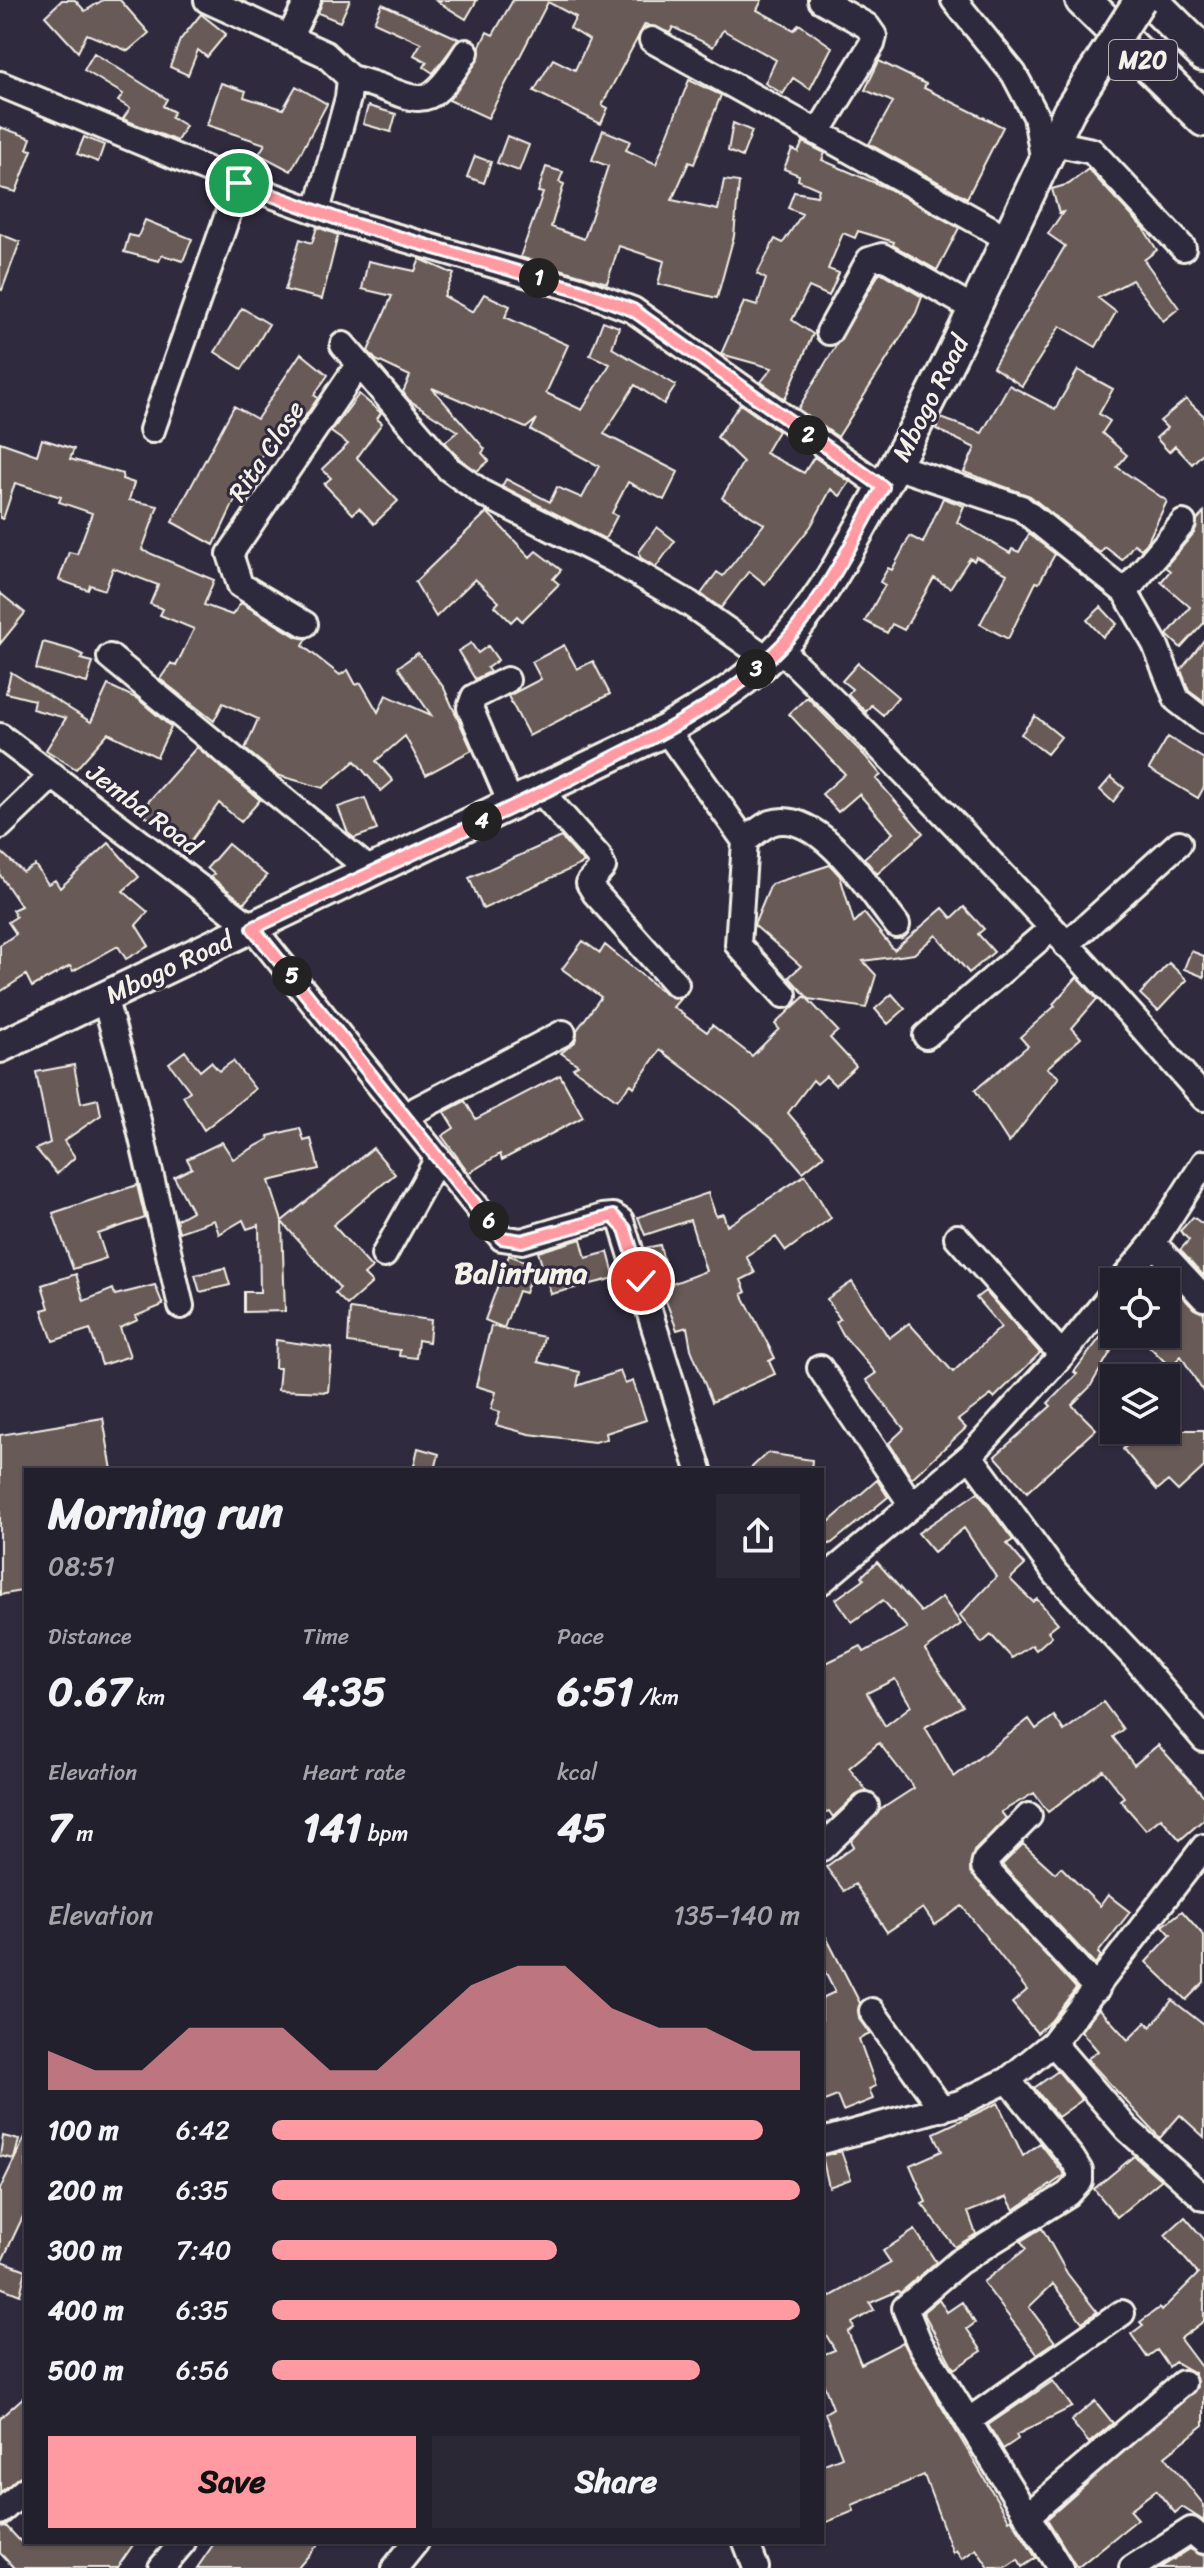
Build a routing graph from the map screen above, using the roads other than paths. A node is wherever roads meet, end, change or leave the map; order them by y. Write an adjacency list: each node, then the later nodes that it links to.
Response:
1 (207, 0): 8 (street)
2 (308, 0): 8 (street)
3 (821, 0): 15 (street)
4 (954, 0): 16 (street)
5 (1083, 0): 14 (highway, M20)
6 (1140, 0): 16 (main road, Mbogo Road, bridge)
7 (1150, 0): 11 (highway, M20)
8 (289, 38): 12 (street)
9 (652, 40): 15 (street)
10 (466, 52): 12 (street)
11 (1204, 54)
12 (350, 78): 18 (street)
13 (0, 84): 17 (street)
14 (1204, 119)
15 (819, 131): 19 (street)
16 (1049, 153): 19 (main road, Mbogo Road); 20 (street)
17 (239, 183): 18 (street); 23 (street)
18 (317, 211): 24 (street)
19 (1007, 238): 21 (main road, Mbogo Road)
20 (1183, 248)
21 (974, 309): 22 (street); 24 (main road, Mbogo Road)
22 (829, 332)
23 (152, 430)
24 (889, 476): 26 (street); 28 (main road, Mbogo Road)
25 (1183, 523): 26 (street)
26 (1125, 592): 31 (street)
27 (305, 624): 28 (street, Rita Close)
28 (774, 653): 32 (main road, Mbogo Road); 43 (street)
29 (110, 657): 40 (street)
30 (507, 680): 36 (street)
31 (1204, 721)
32 (666, 730): 35 (main road, Mbogo Road); 38 (street)
33 (0, 736): 34 (street, Jemba Road)
34 (53, 775): 37 (street); 42 (street, Jemba Road)
35 (542, 793): 36 (main road, Mbogo Road); 44 (street)
36 (512, 806): 40 (main road, Mbogo Road)
37 (0, 826)
38 (745, 841): 41 (street); 45 (street)
39 (1179, 843): 43 (street)
40 (372, 872): 42 (main road, Mbogo Road)
41 (897, 925)
42 (253, 928): 46 (main road, Mbogo Road); 51 (street, Jemba Road)
43 (1059, 936): 48 (street); 50 (street)
44 (676, 984)
45 (784, 995)
46 (104, 997): 49 (main road, Mbogo Road); 59 (street)
47 (563, 1033): 51 (street)
48 (926, 1036)
49 (0, 1047)
50 (1204, 1098)
51 (404, 1116): 52 (street, Jemba Road)
52 (438, 1158): 56 (street); 64 (street, Jemba Road)
53 (1204, 1163): 55 (street)
54 (957, 1237): 61 (street)
55 (1153, 1243): 57 (street); 58 (street)
56 (384, 1255)
57 (1132, 1268)
58 (1204, 1298)
59 (181, 1306)
60 (1100, 1308): 61 (street)
61 (1062, 1355): 63 (street)
62 (820, 1368): 65 (street)
63 (970, 1456): 65 (street); 67 (street)
64 (698, 1468)
65 (912, 1505): 66 (street)
66 (824, 1579)
67 (1204, 1739)
68 (866, 1806): 70 (street)
69 (1029, 1816): 72 (street)
70 (824, 1846)
71 (1204, 1847): 72 (street)
72 (1097, 1989): 74 (street)
73 (872, 2011): 76 (street)
74 (1053, 2043): 75 (street); 78 (street)
75 (1008, 2080): 76 (street); 81 (street)
76 (942, 2109): 77 (street)
77 (824, 2140)
78 (1202, 2192)
79 (1122, 2313): 81 (street)
80 (1183, 2383): 84 (street)
81 (968, 2421): 84 (street)
82 (24, 2491): 83 (street)
83 (0, 2512)
84 (1027, 2516): 92 (street)
85 (1204, 2541): 93 (street)
86 (181, 2544): 89 (street)
87 (414, 2544): 90 (street)
88 (747, 2544): 91 (street)
89 (161, 2568)
90 (395, 2568)
91 (756, 2568)
92 (1060, 2568)
93 (1132, 2568)

